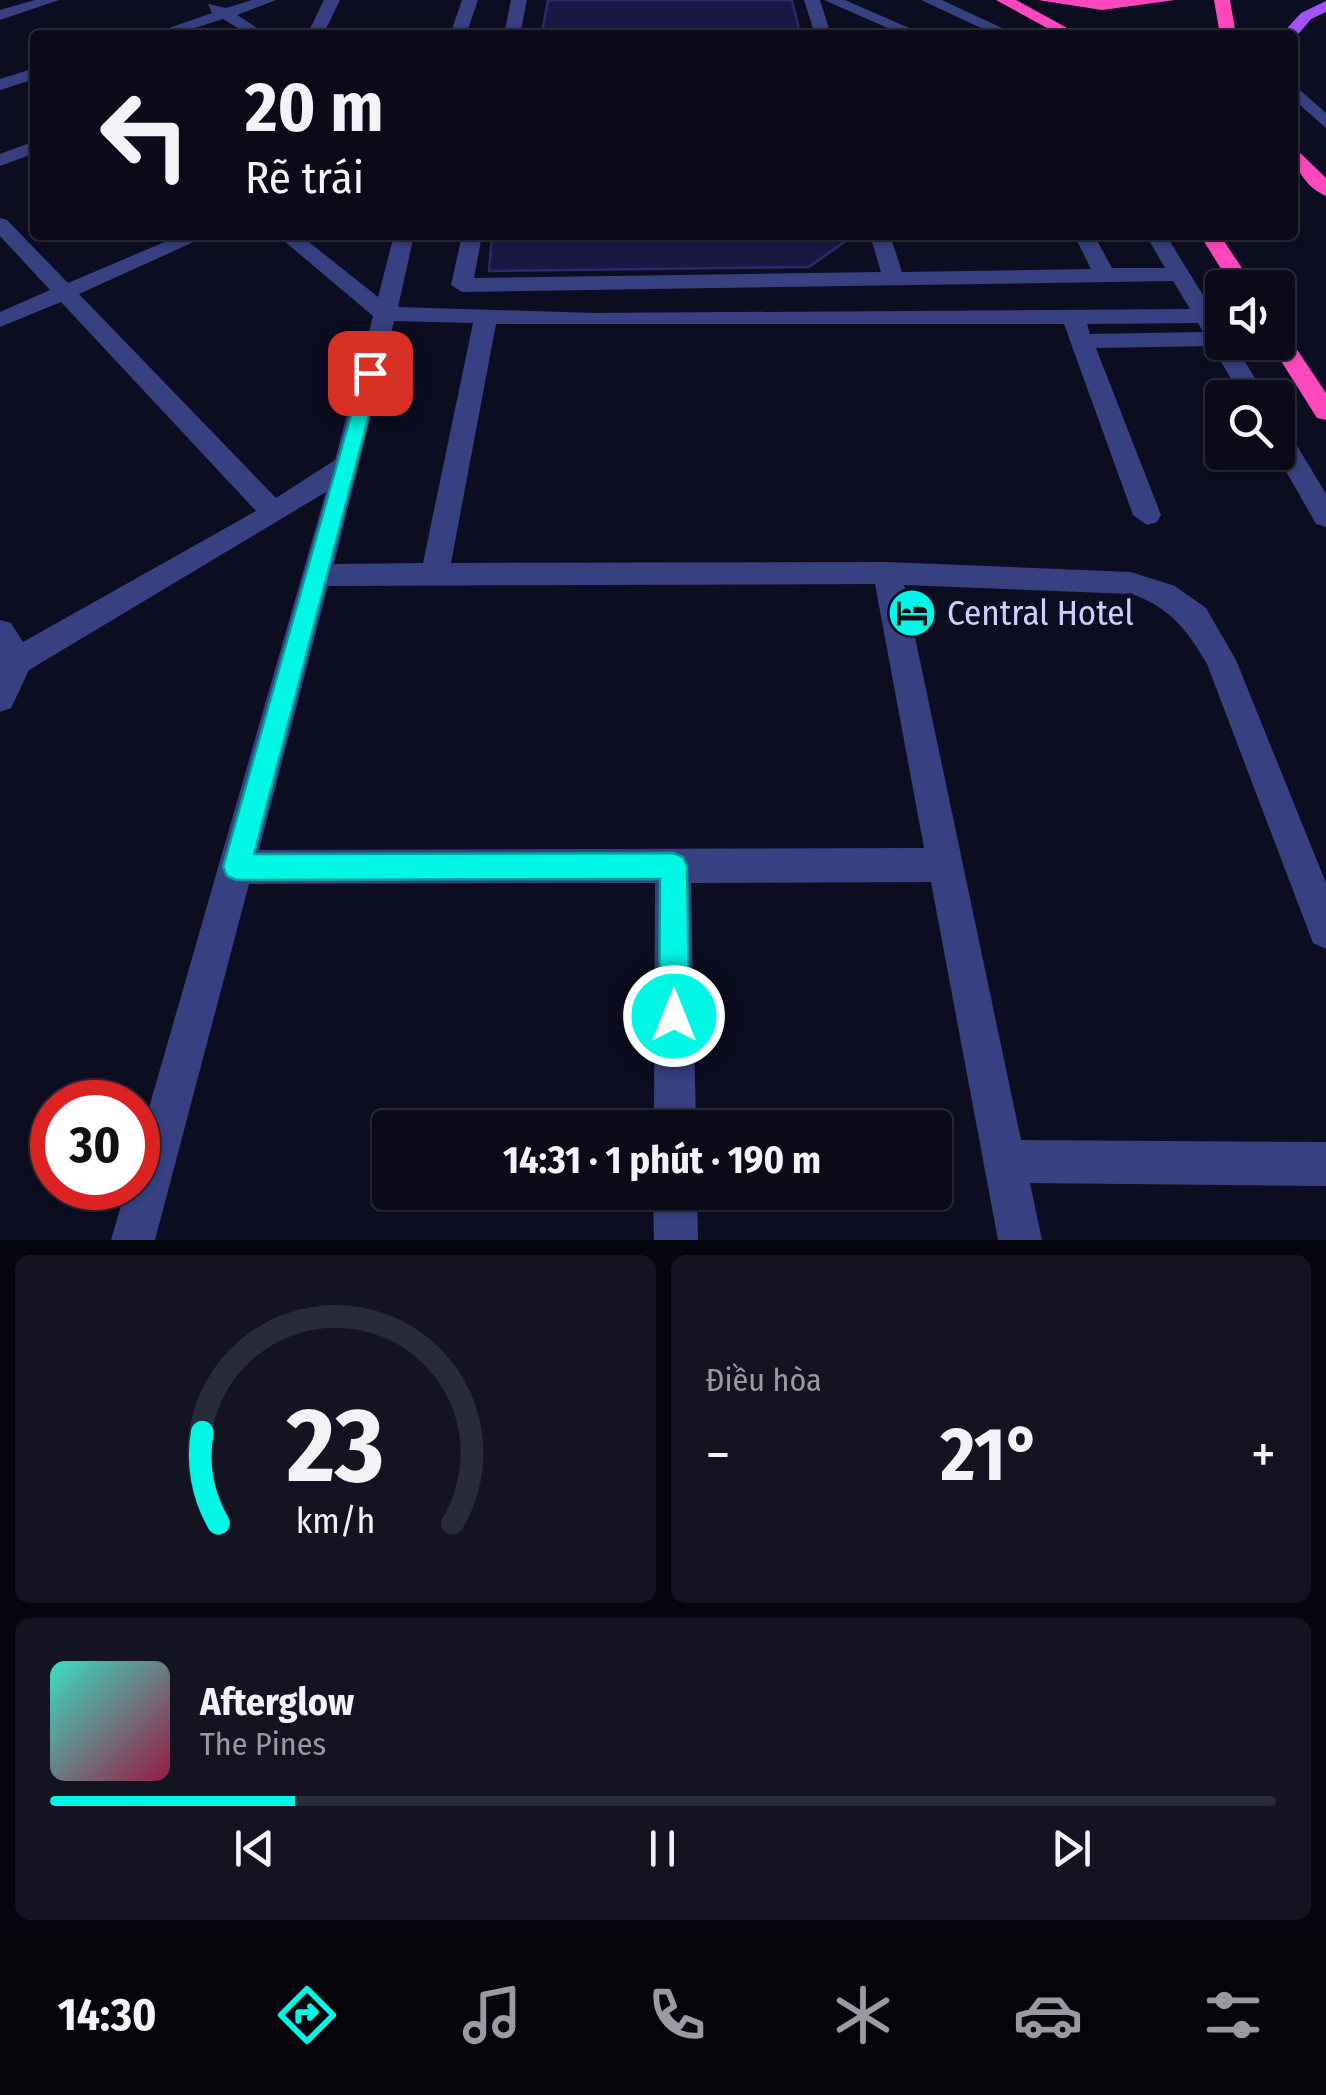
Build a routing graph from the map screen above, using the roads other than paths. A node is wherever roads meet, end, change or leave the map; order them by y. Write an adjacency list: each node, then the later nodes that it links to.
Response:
1 (51, 0): 15 (street)
2 (202, 0): 16 (street)
3 (268, 0): 16 (street)
4 (332, 0): 19 (street)
5 (470, 0): 20 (street)
6 (519, 0): 21 (street)
7 (812, 0): 22 (street)
8 (832, 0): 23 (street)
9 (929, 0): 24 (street)
10 (1004, 0): 25 (highway)
11 (1046, 0): 12 (highway)
12 (1167, 0)
13 (1222, 0): 26 (highway)
14 (1326, 6): 27 (main road)
15 (0, 14)
16 (224, 14): 17 (street); 18 (street)
17 (173, 30)
18 (251, 30)
19 (317, 30)
20 (460, 30)
21 (513, 30)
22 (821, 30)
23 (906, 30)
24 (998, 30)
25 (1062, 30)
26 (1227, 30)
27 (1293, 30)
28 (30, 75): 29 (street)
29 (0, 84)
30 (1298, 94): 31 (street)
31 (1326, 123)
32 (30, 149): 34 (street)
33 (1298, 157): 35 (highway)
34 (0, 160)
35 (1326, 190)
36 (0, 224): 49 (street)
37 (187, 240): 49 (street)
38 (293, 240): 50 (street)
39 (403, 240): 50 (street)
40 (471, 240): 48 (street)
41 (881, 240): 48 (street)
42 (1087, 240): 46 (street)
43 (1159, 240): 47 (street)
44 (1213, 240): 45 (highway)
45 (1232, 270)
46 (1104, 274): 47 (street); 48 (street)
47 (1176, 274): 51 (street)
48 (892, 277)
49 (66, 292): 53 (street); 60 (street)
50 (385, 314): 52 (street); 59 (street)
51 (1205, 316): 54 (street)
52 (486, 317): 54 (street); 64 (street)
53 (0, 320)
54 (1078, 329): 55 (street); 61 (street)
55 (1205, 337)
56 (1292, 360): 57 (highway)
57 (1326, 412)
58 (1295, 464): 62 (street)
59 (347, 465): 60 (street); 65 (street)
60 (274, 512): 67 (street)
61 (1147, 515)
62 (1326, 517)
63 (887, 573): 64 (street); 69 (street); 72 (street)
64 (435, 574): 65 (street)
65 (316, 575): 71 (street)
66 (0, 632): 67 (street)
67 (9, 666): 68 (street)
68 (0, 698)
69 (946, 865): 70 (street); 74 (street)
70 (673, 866): 71 (street); 73 (street)
71 (236, 867): 77 (street)
72 (1326, 930)
73 (675, 1110)
74 (1004, 1160): 75 (street); 79 (street)
75 (1326, 1164)
76 (675, 1210): 78 (street)
77 (133, 1240)
78 (676, 1240)
79 (1020, 1240)

